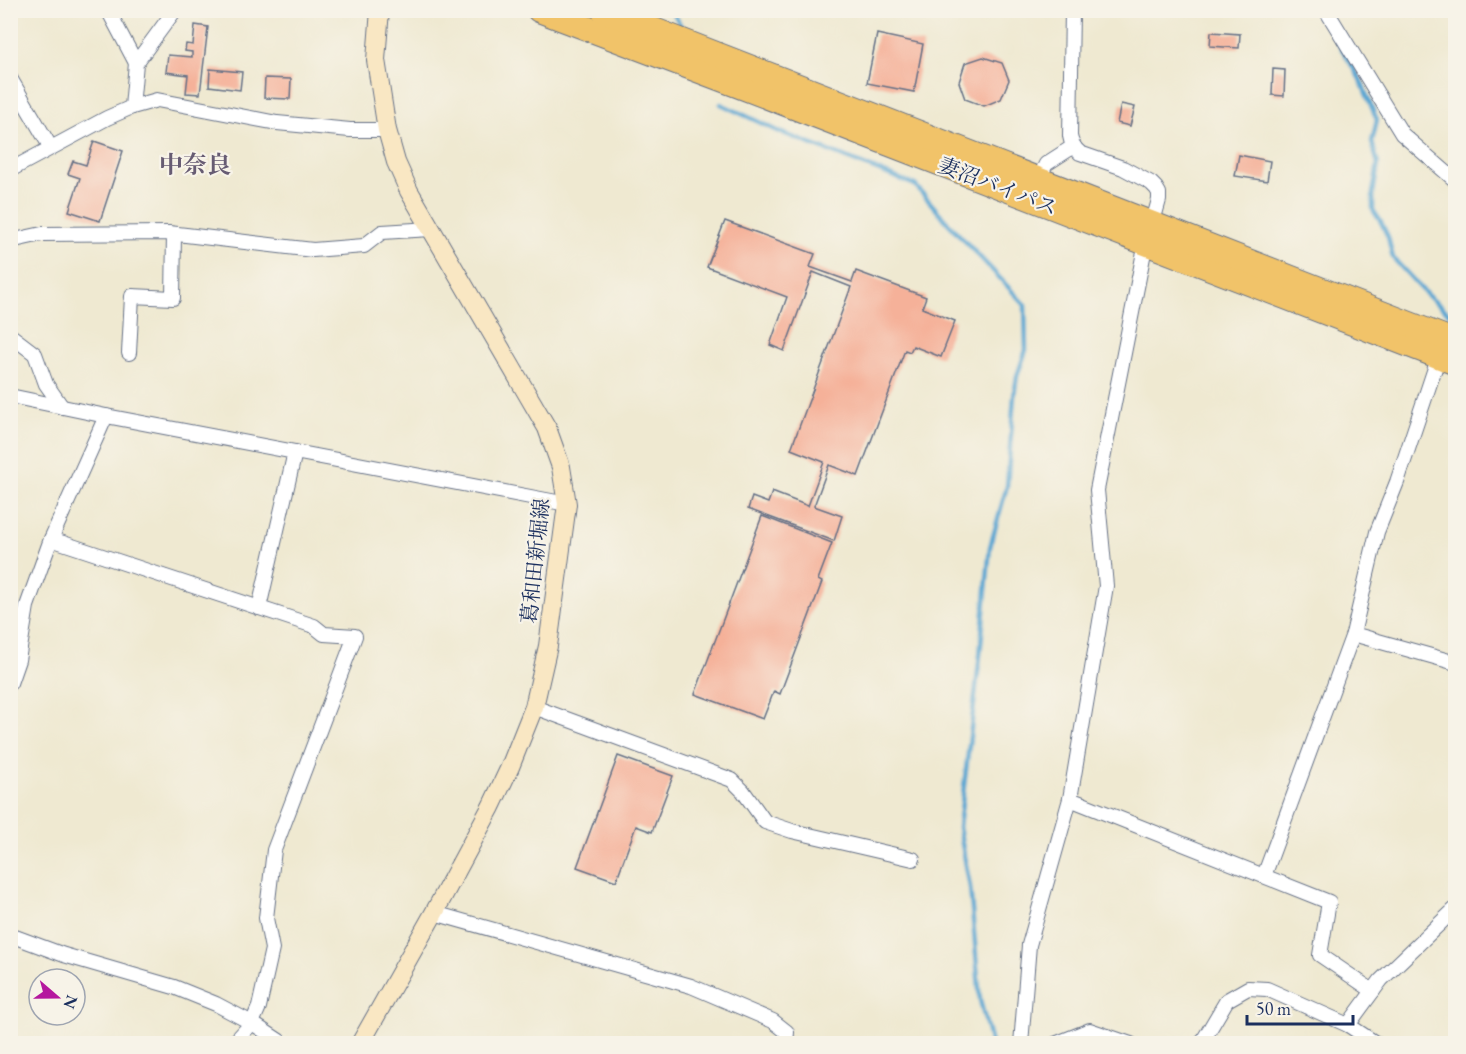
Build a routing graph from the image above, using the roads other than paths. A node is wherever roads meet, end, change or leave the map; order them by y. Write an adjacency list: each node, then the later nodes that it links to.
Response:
1 (108, 10): 8 (street)
2 (176, 10): 8 (street)
3 (380, 10): 11 (main road, 葛和田新堀線)
4 (539, 10): 19 (highway, 妻沼バイパス)
5 (603, 10): 15 (highway, 妻沼バイパス)
6 (1072, 10): 12 (street)
7 (1326, 10): 16 (street)
8 (136, 63): 10 (street)
9 (10, 78): 13 (street)
10 (132, 107): 11 (street); 13 (street)
11 (387, 130): 17 (main road, 葛和田新堀線)
12 (1074, 147): 15 (street); 19 (street)
13 (51, 148): 14 (street)
14 (10, 170)
15 (1038, 180): 19 (highway, 妻沼バイパス)
16 (1455, 181)
17 (430, 229): 18 (street); 28 (main road, 葛和田新堀線)
18 (174, 234): 20 (street); 23 (street)
19 (1149, 234): 22 (highway, 妻沼バイパス); 35 (street)
20 (10, 241)
21 (10, 335): 25 (street)
22 (1451, 346): 31 (street)
23 (129, 353)
24 (10, 396): 25 (street)
25 (62, 407): 26 (street)
26 (105, 416): 27 (street); 29 (street)
27 (294, 452): 28 (street); 30 (street)
28 (567, 504): 34 (main road, 葛和田新堀線)
29 (51, 538): 30 (street); 33 (street)
30 (259, 608): 42 (street)
31 (1353, 634): 32 (street); 37 (street)
32 (1455, 663)
33 (10, 683)
34 (534, 707): 36 (street); 39 (main road, 葛和田新堀線)
35 (1070, 799): 37 (street); 48 (street)
36 (913, 860)
37 (1264, 876): 41 (street)
38 (1455, 908): 41 (street)
39 (434, 913): 46 (main road, 葛和田新堀線); 47 (street)
40 (10, 935): 42 (street)
41 (1373, 992): 43 (street)
42 (252, 1023): 44 (street); 45 (street)
43 (1348, 1026): 51 (street); 52 (street)
44 (233, 1044)
45 (284, 1044)
46 (360, 1044)
47 (786, 1044)
48 (1022, 1044)
49 (1055, 1044): 50 (street)
50 (1131, 1044)
51 (1201, 1044)
52 (1377, 1044)

